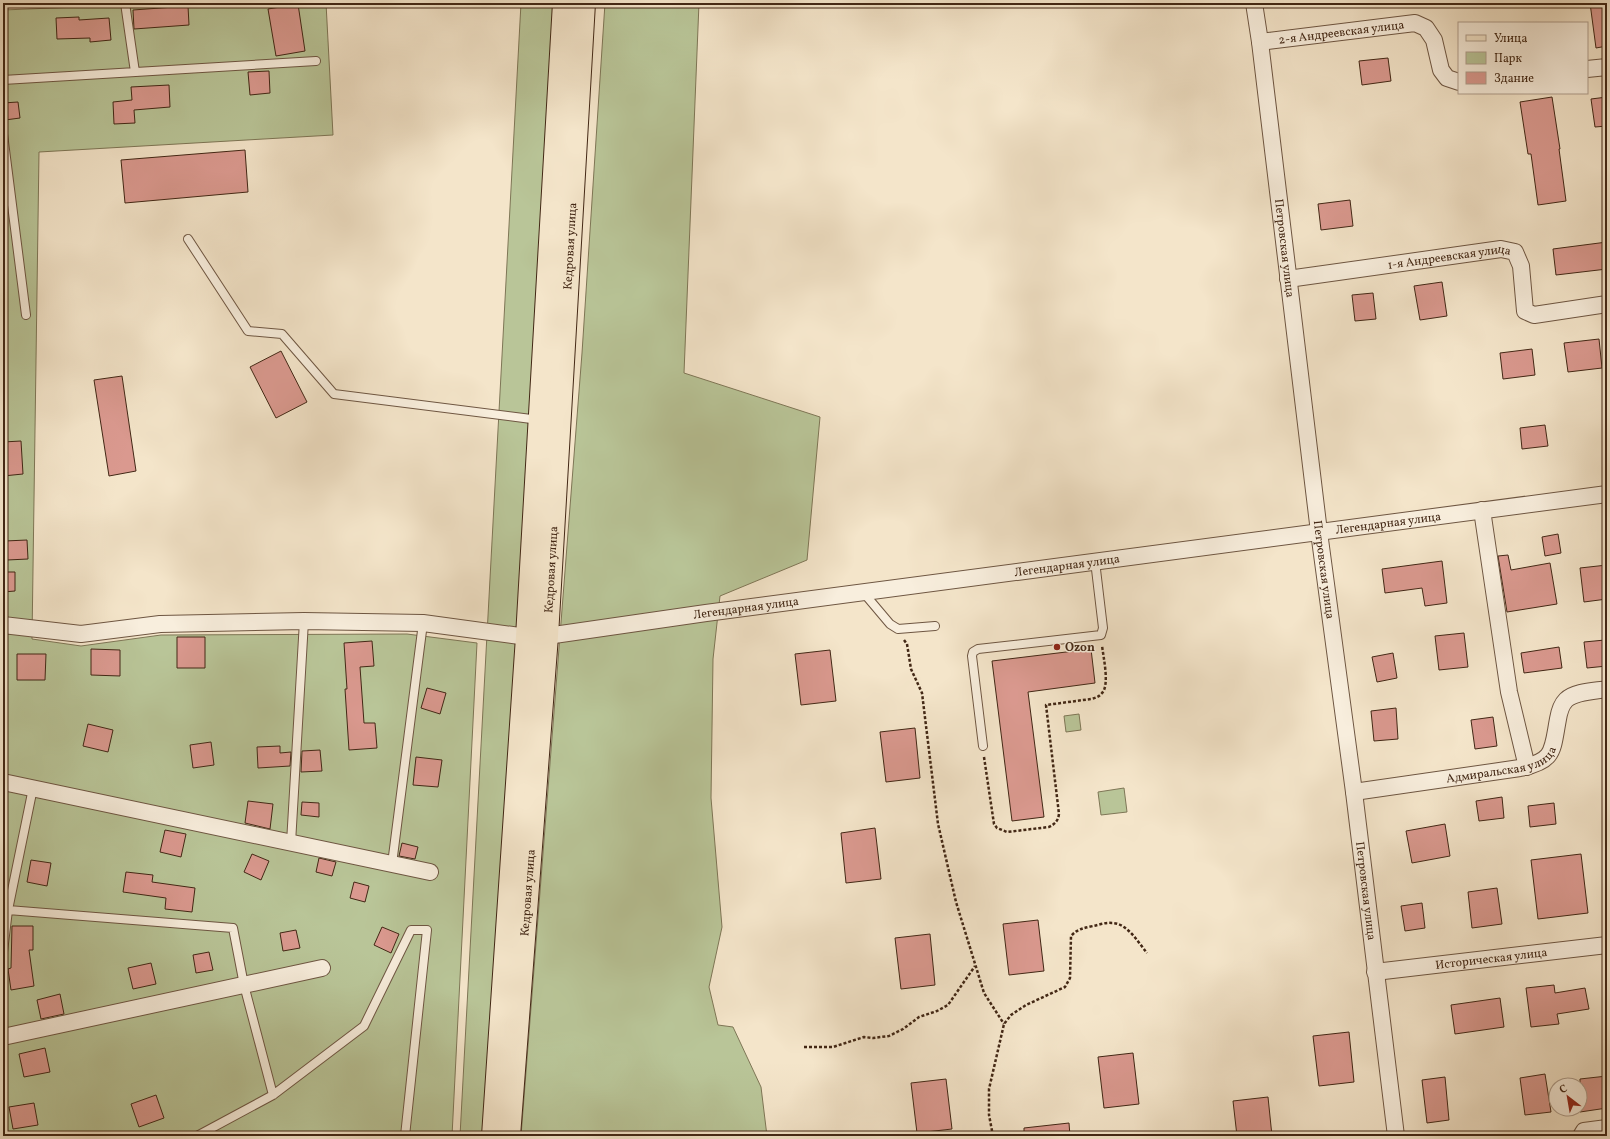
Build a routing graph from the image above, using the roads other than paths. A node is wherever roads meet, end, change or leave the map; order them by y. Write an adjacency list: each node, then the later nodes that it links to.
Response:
1 (125, 3): 9 (lane)
2 (564, 3): 17 (main road, Кедровая улица)
3 (584, 3): 27 (main road, Кедровая улица)
4 (1254, 3): 5 (street, Петровская улица)
5 (1260, 42): 11 (street, 2-я Андреевская улица); 14 (street, Петровская улица)
6 (316, 61): 9 (lane)
7 (1607, 67): 8 (street)
8 (1588, 69)
9 (135, 72): 10 (lane)
10 (3, 80)
11 (1458, 82)
12 (3, 134): 16 (lane)
13 (188, 239): 17 (lane)
14 (1288, 279): 15 (street, 1-я Андреевская улица); 20 (street, Петровская улица)
15 (1607, 304)
16 (26, 315)
17 (540, 420): 27 (main road, Кедровая улица)
18 (1607, 494): 19 (street, Легендарная улица)
19 (1482, 510): 20 (street, Легендарная улица); 30 (street)
20 (1319, 532): 21 (street, Легендарная улица); 33 (street, Петровская улица)
21 (1095, 561): 22 (street, Легендарная улица); 29 (lane)
22 (863, 592): 26 (lane); 27 (street, Легендарная улица)
23 (304, 621): 24 (street, Легендарная улица); 25 (street, Легендарная улица); 34 (lane)
24 (423, 623): 27 (street, Легендарная улица); 35 (lane)
25 (3, 625)
26 (935, 626)
27 (537, 637): 48 (main road, Кедровая улица); 49 (main road, Кедровая улица)
28 (1607, 689): 30 (street, Адмиральская улица)
29 (983, 746)
30 (1527, 767): 33 (street, Адмиральская улица)
31 (3, 782): 32 (street)
32 (33, 788): 34 (street); 37 (lane)
33 (1354, 792): 41 (street, Петровская улица)
34 (291, 843): 35 (street)
35 (392, 864): 36 (street)
36 (430, 872)
37 (8, 910): 39 (lane); 42 (lane)
38 (1607, 945): 41 (street, Историческая улица)
39 (3, 952)
40 (322, 968): 42 (street)
41 (1375, 972): 50 (street, Петровская улица)
42 (244, 985): 43 (street); 44 (lane)
43 (3, 1037)
44 (273, 1094): 46 (lane); 47 (lane)
45 (1607, 1128): 51 (street)
46 (197, 1136)
47 (405, 1136)
48 (493, 1136)
49 (509, 1136)
50 (1396, 1136)
51 (1581, 1136)

